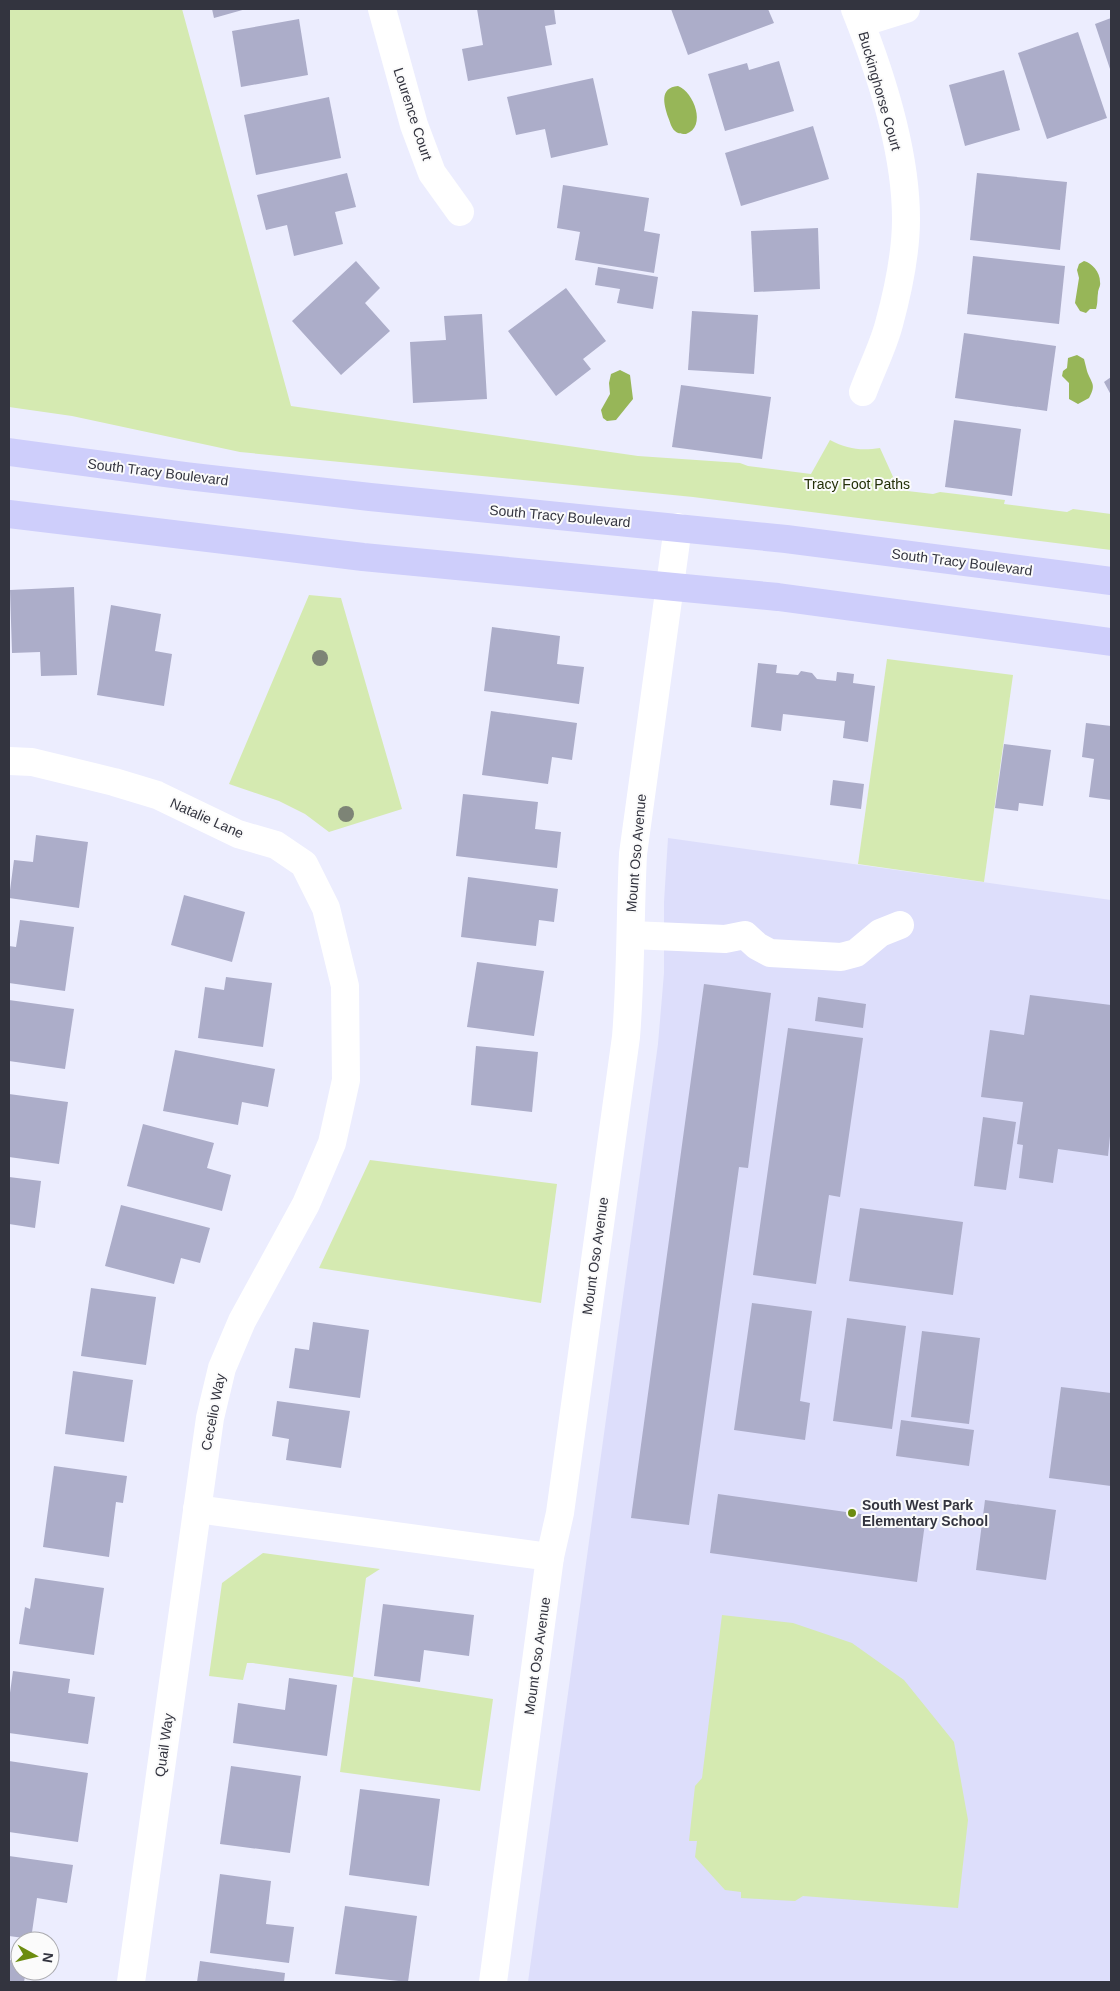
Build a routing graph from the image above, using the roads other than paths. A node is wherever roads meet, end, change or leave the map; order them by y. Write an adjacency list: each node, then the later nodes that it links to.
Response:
1 (382, 9): 4 (street, Lourence Court)
2 (906, 9): 3 (street)
3 (858, 16): 5 (street, Buckinghorse Court)
4 (460, 212)
5 (863, 392)
6 (9, 452): 8 (main road, South Tracy Boulevard)
7 (9, 514): 10 (main road)
8 (678, 527): 9 (main road, South Tracy Boulevard); 10 (street, Mount Oso Avenue)
9 (1111, 581)
10 (671, 586): 11 (main road); 14 (street, Mount Oso Avenue)
11 (1111, 642)
12 (9, 761): 15 (street, Natalie Lane)
13 (900, 924): 14 (street)
14 (631, 935): 17 (street, Mount Oso Avenue)
15 (345, 986): 16 (street, Cecelio Way)
16 (197, 1509): 17 (street); 18 (street, Quail Way)
17 (550, 1557): 19 (street, Mount Oso Avenue)
18 (131, 1982)
19 (493, 1982)

